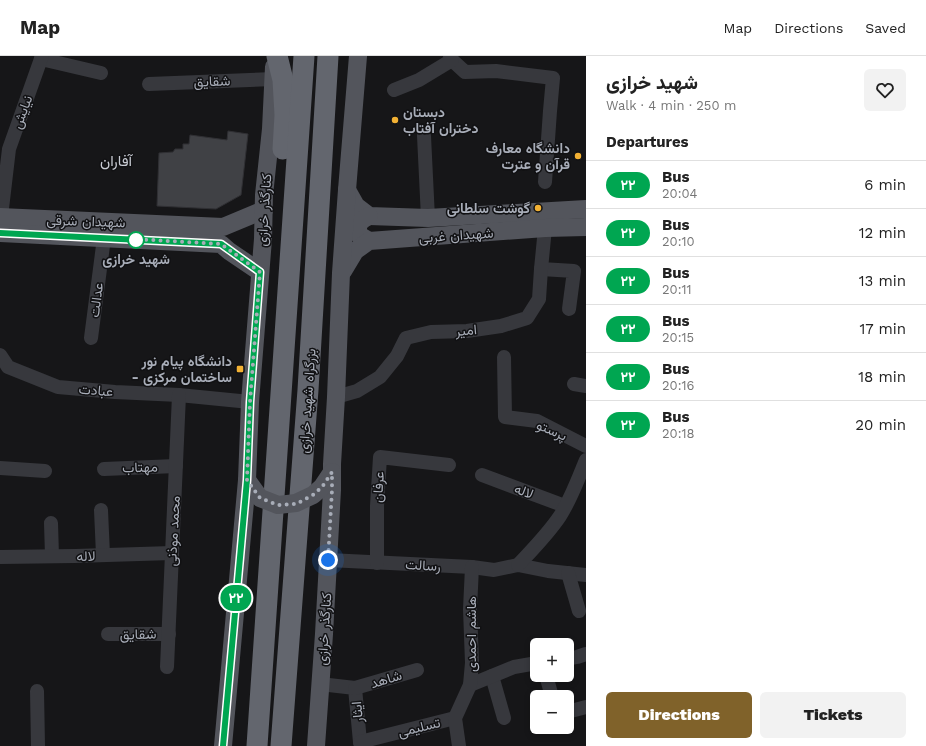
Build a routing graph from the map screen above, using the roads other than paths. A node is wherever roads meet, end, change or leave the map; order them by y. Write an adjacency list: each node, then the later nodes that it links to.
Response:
1 (276, 56): 9 (main road, کنارگذر خرازی); 30 (highway)
2 (304, 56): 30 (highway, بزرگراه شهید خرازی)
3 (328, 56): 35 (highway, بزرگراه شهید خرازی)
4 (343, 56): 35 (highway)
5 (358, 56): 15 (main road, کنارگذر خرازی)
6 (41, 58): 8 (street); 13 (street, نیایش)
7 (451, 58): 11 (street); 14 (street)
8 (101, 73)
9 (274, 79): 10 (street, شقایق); 17 (main road, کنارگذر خرازی)
10 (149, 84)
11 (394, 90)
12 (424, 136): 19 (street)
13 (4, 148): 20 (street, نیایش)
14 (545, 182)
15 (347, 190): 18 (main road); 29 (main road, کنارگذر خرازی)
16 (586, 209): 19 (main road, شهیدان غربی)
17 (264, 210): 21 (main road, شهیدان شرقی); 28 (main road, کنارگذر خرازی)
18 (369, 216): 19 (main road, شهیدان غربی); 25 (main road)
19 (428, 218)
20 (0, 222): 21 (main road, شهیدان شرقی); 24 (main road, شهیدان شرقی)
21 (223, 227): 26 (main road)
22 (586, 227): 23 (main road, شهیدان غربی)
23 (544, 228): 25 (main road, شهیدان غربی); 27 (street, امیر)
24 (104, 238): 26 (main road, شهیدان شرقی); 32 (street, عدالت)
25 (369, 241): 29 (main road)
26 (221, 244): 28 (main road)
27 (541, 269): 31 (street); 37 (street, امیر)
28 (260, 272): 38 (main road, کنارگذر خرازی)
29 (341, 273): 37 (main road, کنارگذر خرازی)
30 (287, 299): 83 (highway, بزرگراه شهید خرازی)
31 (569, 309)
32 (91, 338)
33 (0, 355): 36 (street, عبادت)
34 (504, 357): 39 (street, پرستو)
35 (308, 390): 84 (highway, بزرگراه شهید خرازی)
36 (179, 395): 38 (street, عبادت); 42 (street, محمد موذنی)
37 (336, 397): 46 (main road, کنارگذر خرازی)
38 (250, 402): 48 (main road, کنارگذر خرازی)
39 (586, 446)
40 (586, 460): 49 (street)
41 (449, 465): 58 (street, عرفان)
42 (176, 466): 44 (street, مهتاب); 53 (street, محمد موذنی)
43 (0, 468): 45 (street)
44 (104, 469)
45 (45, 471)
46 (332, 472): 48 (main road, bridge); 57 (main road, کنارگذر خرازی)
47 (482, 475): 50 (street, لاله)
48 (247, 480): 82 (main road, کنارگذر خرازی)
49 (580, 491): 50 (street)
50 (565, 506): 59 (street)
51 (101, 510): 54 (street)
52 (51, 523): 55 (street)
53 (172, 553): 54 (street, لاله); 65 (street, محمد موذنی)
54 (103, 555): 55 (street, لاله)
55 (52, 556): 56 (street, لاله)
56 (0, 557)
57 (328, 560): 58 (street, رسالت); 72 (main road, کنارگذر خرازی)
58 (377, 563): 60 (street, رسالت)
59 (518, 565): 60 (street, رسالت); 61 (street)
60 (472, 567): 73 (street, هاشم احمدی)
61 (568, 573): 62 (street); 63 (street)
62 (586, 575)
63 (579, 611)
64 (108, 634): 65 (street, شقایق)
65 (168, 634): 69 (street, محمد موذنی)
66 (586, 654): 67 (street)
67 (574, 658)
68 (530, 664): 71 (street)
69 (167, 667)
70 (417, 670): 74 (street, شاهد)
71 (492, 676): 73 (street); 79 (street)
72 (320, 684): 74 (street, ایثار); 85 (main road, کنارگذر خرازی)
73 (470, 685): 78 (street, هاشم احمدی)
74 (354, 688): 80 (street, ایثار)
75 (37, 691): 81 (street)
76 (586, 707): 77 (street)
77 (574, 710)
78 (455, 718): 80 (street, تسلیمی); 86 (street)
79 (504, 718)
80 (360, 744)
81 (38, 746)
82 (223, 746)
83 (256, 746)
84 (281, 746)
85 (316, 746)
86 (459, 746)

